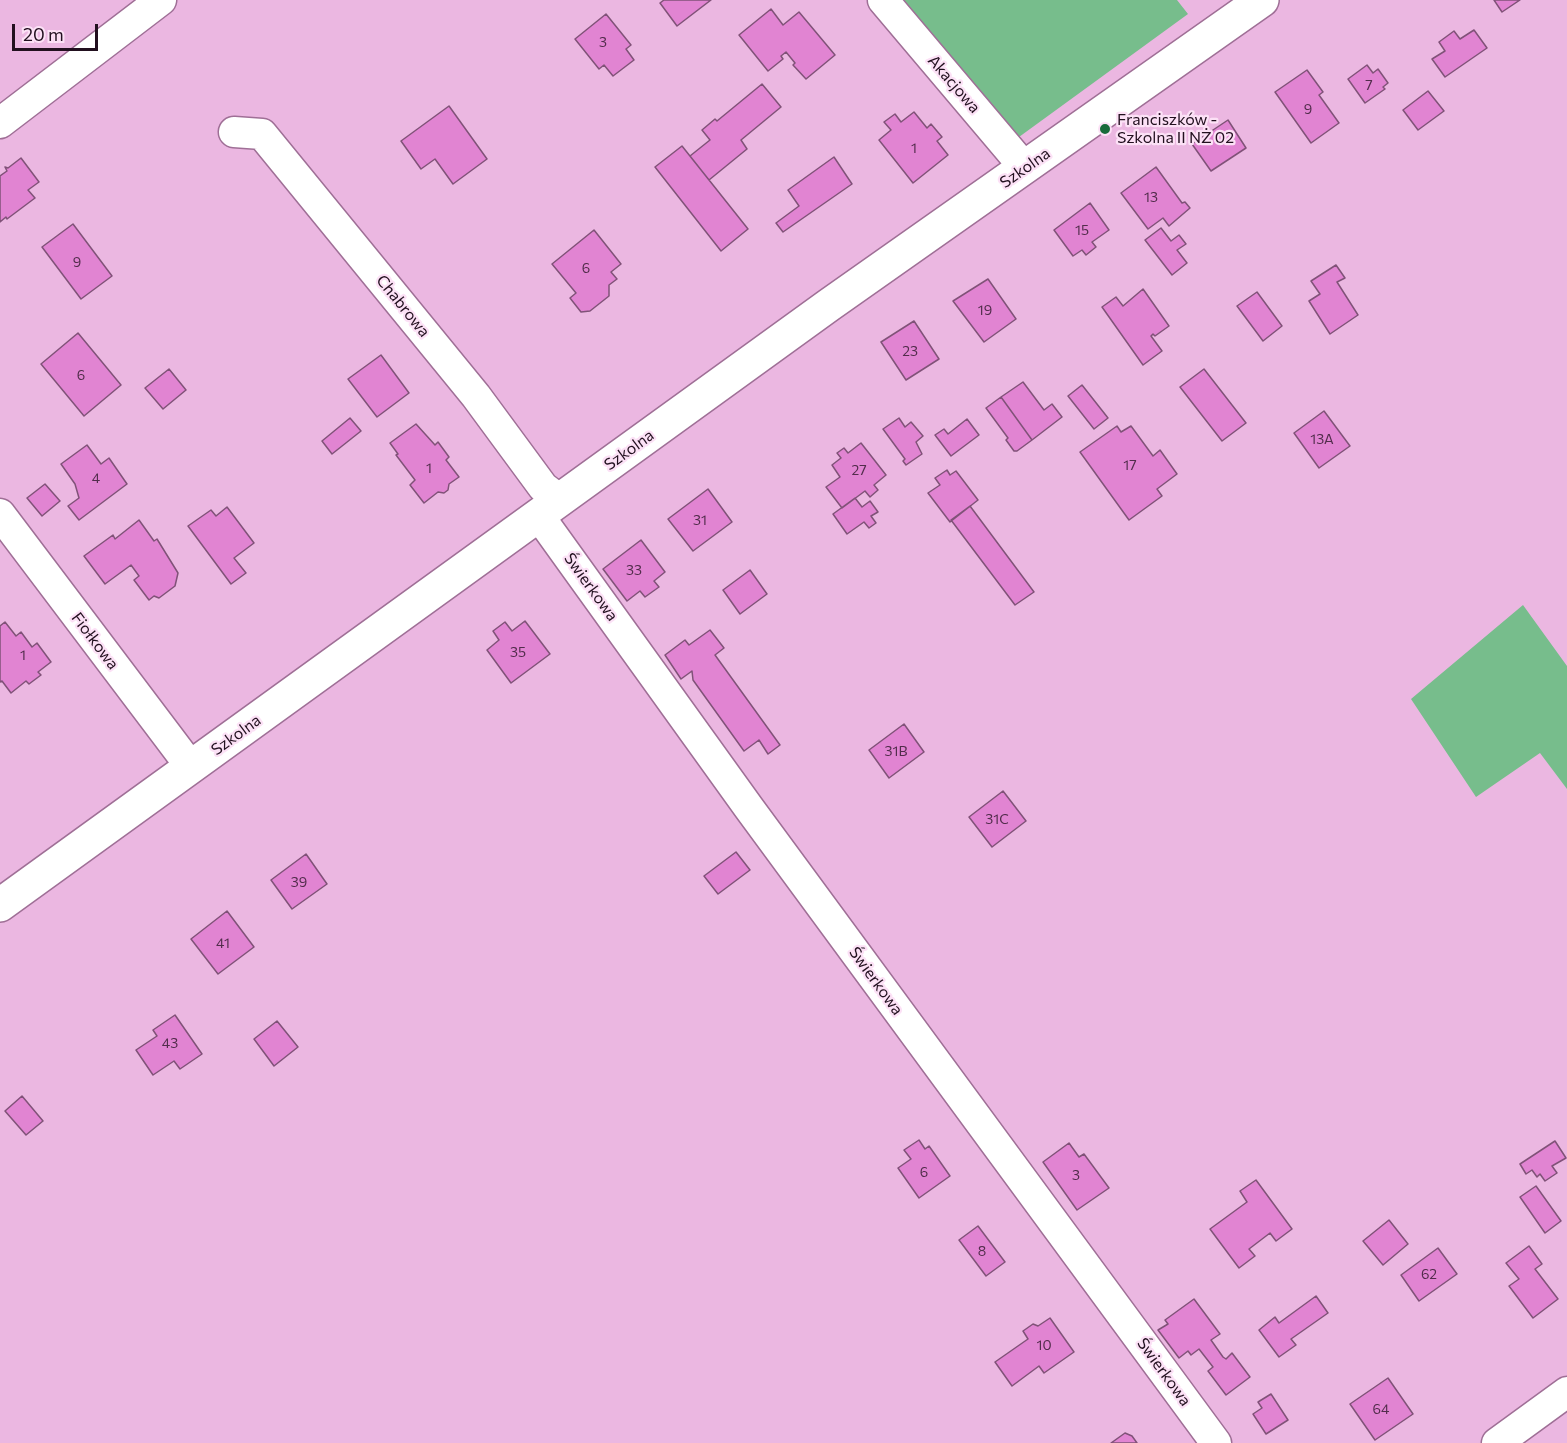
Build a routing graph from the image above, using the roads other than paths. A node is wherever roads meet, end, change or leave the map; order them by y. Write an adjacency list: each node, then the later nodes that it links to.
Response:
1 (161, 0): 4 (street)
2 (883, 0): 6 (street, Akacjowa)
3 (1262, 0): 6 (street, Szkolna)
4 (0, 123)
5 (234, 132): 7 (street, Chabrowa)
6 (1025, 168): 7 (street, Szkolna)
7 (549, 508): 9 (street, Szkolna); 12 (street, Świerkowa)
8 (0, 514): 9 (street, Fiołkowa)
9 (191, 767): 10 (street, Szkolna)
10 (0, 905)
11 (1567, 1392): 13 (street)
12 (1216, 1443)
13 (1497, 1443)

